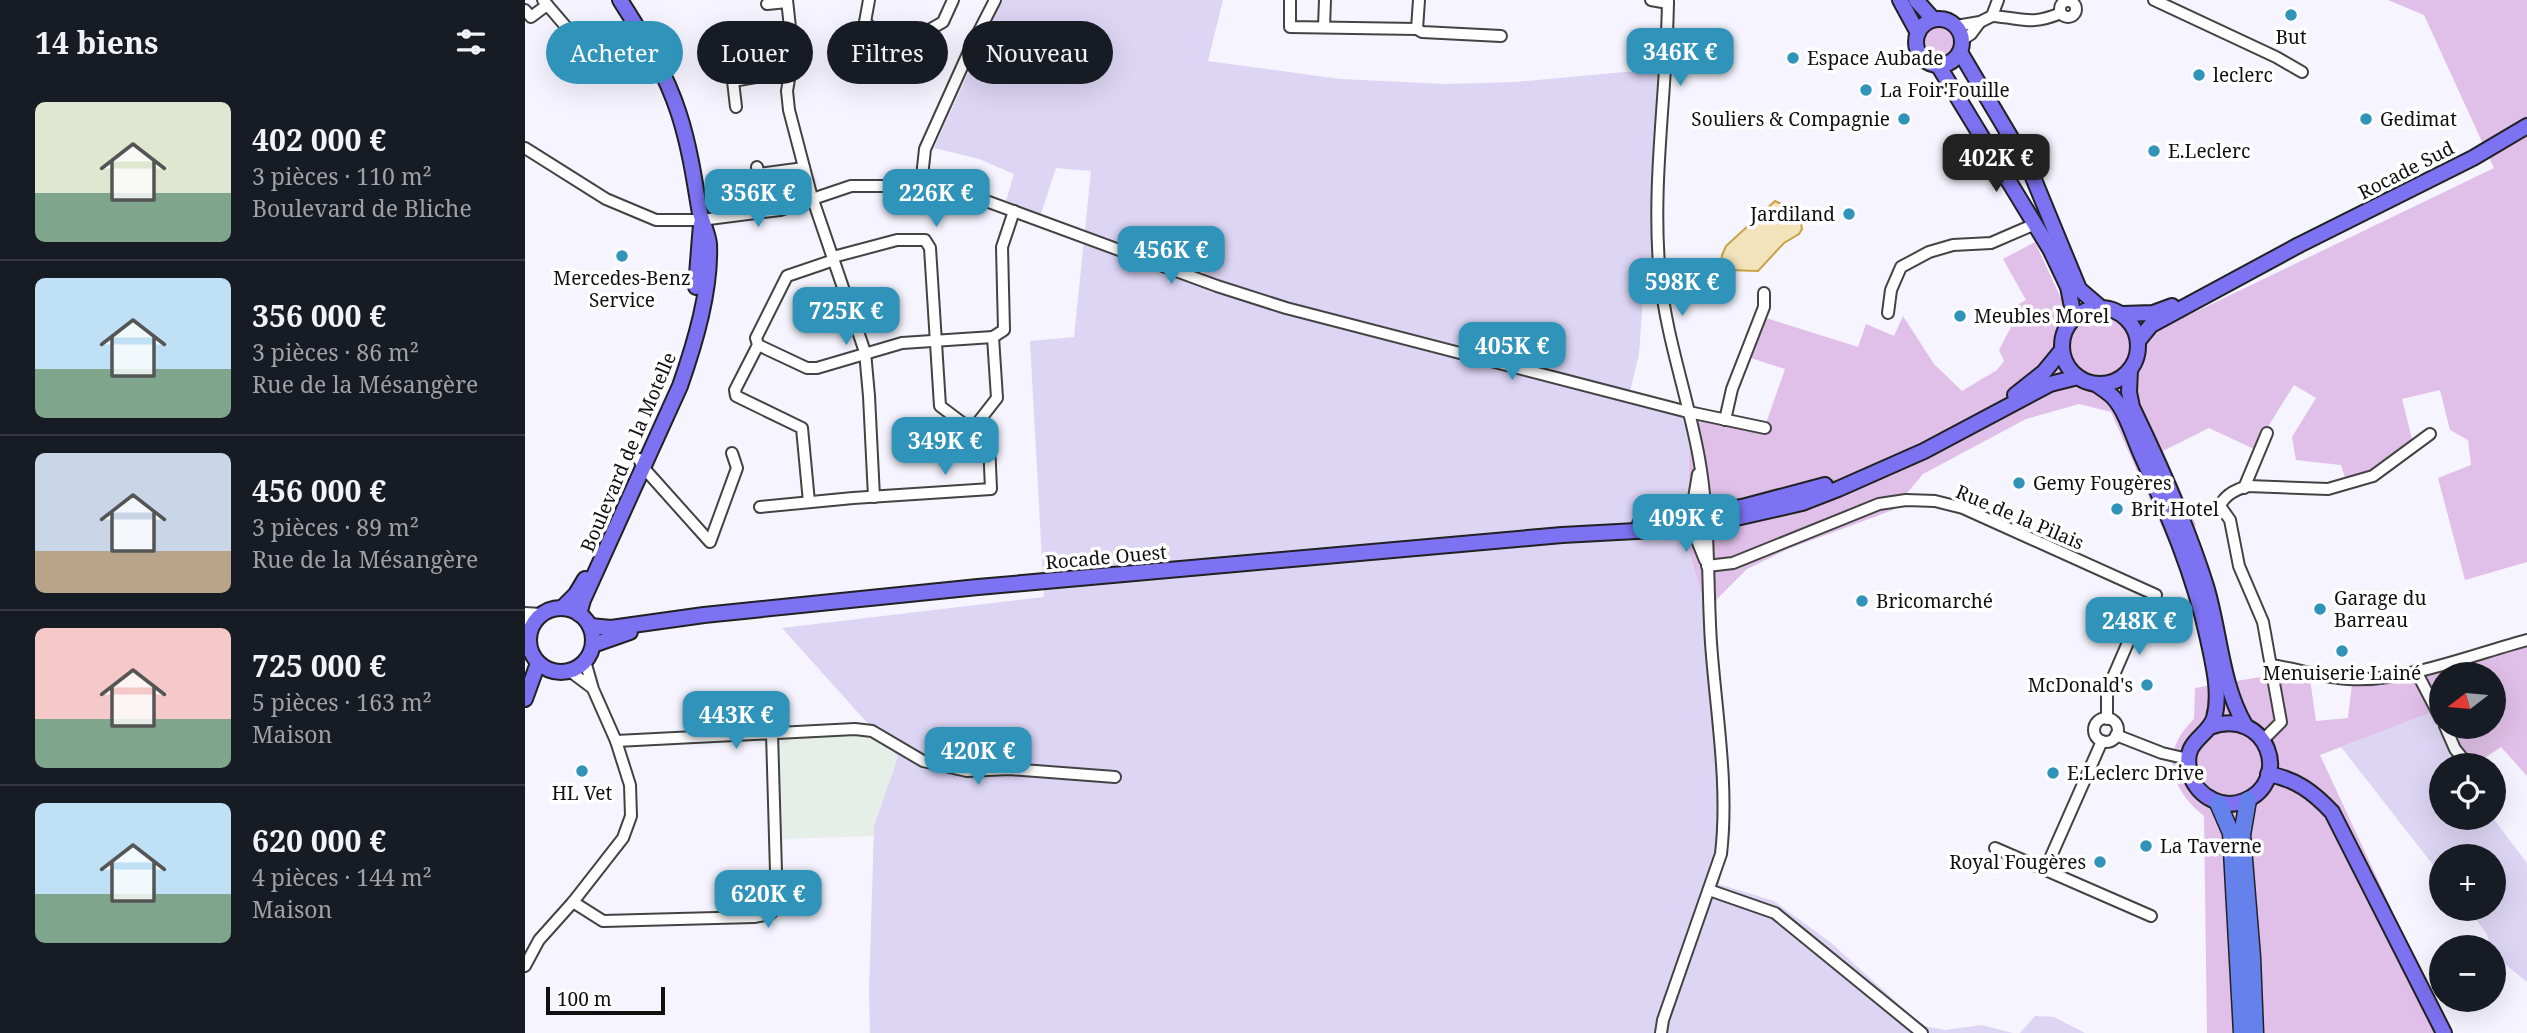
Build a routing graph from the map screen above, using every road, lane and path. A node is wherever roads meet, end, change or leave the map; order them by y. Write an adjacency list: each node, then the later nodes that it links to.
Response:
1 (620, 0): 43 (main road, Boulevard de la Motelle)
2 (631, 0): 43 (main road, Boulevard de la Motelle)
3 (869, 0): 4 (street)
4 (953, 0)
5 (995, 0): 40 (street)
6 (1290, 0): 26 (street)
7 (1325, 0): 26 (street)
8 (1419, 0): 27 (street)
9 (1651, 0): 16 (street)
10 (1900, 0): 28 (main road)
11 (1916, 0): 21 (main road)
12 (1998, 0): 20 (street)
13 (2088, 0): 20 (street)
14 (2154, 0): 32 (street)
15 (787, 1): 18 (street); 23 (street)
16 (1668, 2): 61 (street)
17 (545, 3): 19 (street); 22 (street)
18 (767, 4)
19 (525, 10)
20 (1992, 16): 24 (street)
21 (1933, 19): 25 (main road); 28 (main road)
22 (561, 21)
23 (789, 21)
24 (1980, 22): 25 (street); 30 (street)
25 (1956, 26): 30 (main road)
26 (1324, 27): 27 (street)
27 (1417, 29): 29 (street)
28 (1918, 33): 31 (main road)
29 (1501, 36)
30 (1961, 46): 31 (main road); 48 (main road)
31 (1938, 65): 44 (main road)
32 (2302, 72)
33 (733, 84): 35 (street)
34 (788, 84): 39 (street)
35 (736, 107)
36 (2527, 126): 45 (main road, Rocade Sud)
37 (525, 148): 43 (street)
38 (757, 167): 39 (street)
39 (804, 168): 41 (street)
40 (921, 186): 41 (street); 42 (street)
41 (813, 198): 43 (street); 46 (street)
42 (1014, 211): 52 (street); 61 (street)
43 (701, 220): 69 (main road, Boulevard de la Motelle)
44 (2035, 224): 49 (street); 51 (main road)
45 (2299, 245): 50 (main road, Rocade Sud); 54 (main road, Rocade Sud)
46 (834, 259): 53 (street); 55 (street); 57 (street)
47 (1764, 293): 63 (street)
48 (2100, 307): 50 (main road); 51 (main road)
49 (1888, 313)
50 (2122, 314): 54 (main road)
51 (2074, 317): 56 (main road)
52 (993, 337): 53 (street); 65 (street)
53 (935, 340): 57 (street); 65 (street)
54 (2138, 341): 58 (main road)
55 (758, 345): 57 (street); 72 (street)
56 (2062, 350): 59 (main road); 62 (main road, Rocade Ouest)
57 (865, 352): 71 (street)
58 (2130, 370): 60 (main road); 93 (main road)
59 (2078, 377): 60 (main road); 62 (main road, Rocade Ouest)
60 (2096, 384): 94 (main road)
61 (1691, 412): 63 (street); 74 (street)
62 (1988, 416): 74 (main road, Rocade Ouest)
63 (1725, 420): 64 (street)
64 (1765, 428)
65 (972, 430): 71 (street)
66 (2267, 433): 70 (street)
67 (2430, 434): 70 (street)
68 (732, 453): 69 (street)
69 (641, 463): 76 (main road, Boulevard de la Motelle); 77 (main road, Boulevard de la Motelle)
70 (2244, 488): 85 (street)
71 (874, 497): 72 (street)
72 (809, 502): 73 (street)
73 (760, 508)
74 (1699, 524): 75 (street); 79 (main road, Rocade Ouest)
75 (1707, 566): 92 (street, Rue de la Pilais); 107 (street)
76 (562, 608): 77 (main road); 78 (main road)
77 (579, 614): 80 (main road)
78 (527, 620): 84 (main road)
79 (654, 623): 80 (main road, Rocade Ouest); 82 (main road, Rocade Ouest)
80 (590, 626): 82 (main road)
81 (2527, 640): 87 (street)
82 (593, 645): 83 (main road)
83 (586, 661): 88 (main road); 89 (street)
84 (538, 663): 86 (main road); 90 (main road)
85 (2270, 665): 87 (street); 97 (street)
86 (551, 671): 88 (main road); 90 (main road)
87 (2416, 671): 91 (street)
88 (572, 672): 89 (street)
89 (593, 689): 98 (street)
90 (527, 695)
91 (2429, 696)
92 (2107, 719): 96 (street); 99 (street)
93 (2245, 725): 94 (main road); 97 (main road)
94 (2210, 727): 100 (main road)
95 (772, 733): 98 (street); 102 (street); 108 (street)
96 (2116, 735): 99 (street); 100 (street)
97 (2263, 740): 101 (main road)
98 (616, 741): 108 (street)
99 (2102, 741): 106 (street)
100 (2188, 759): 104 (main road)
101 (2268, 774): 103 (main road); 115 (main road)
102 (1115, 776)
103 (2248, 800): 104 (main road); 114 (highway)
104 (2218, 803): 113 (highway)
105 (1994, 848): 106 (street)
106 (2045, 870): 109 (street)
107 (1709, 890): 111 (street); 112 (street)
108 (573, 902): 110 (street)
109 (2151, 916)
110 (525, 966)
111 (1661, 1033)
112 (1922, 1033)
113 (2242, 1033)
114 (2255, 1033)
115 (2444, 1033)

